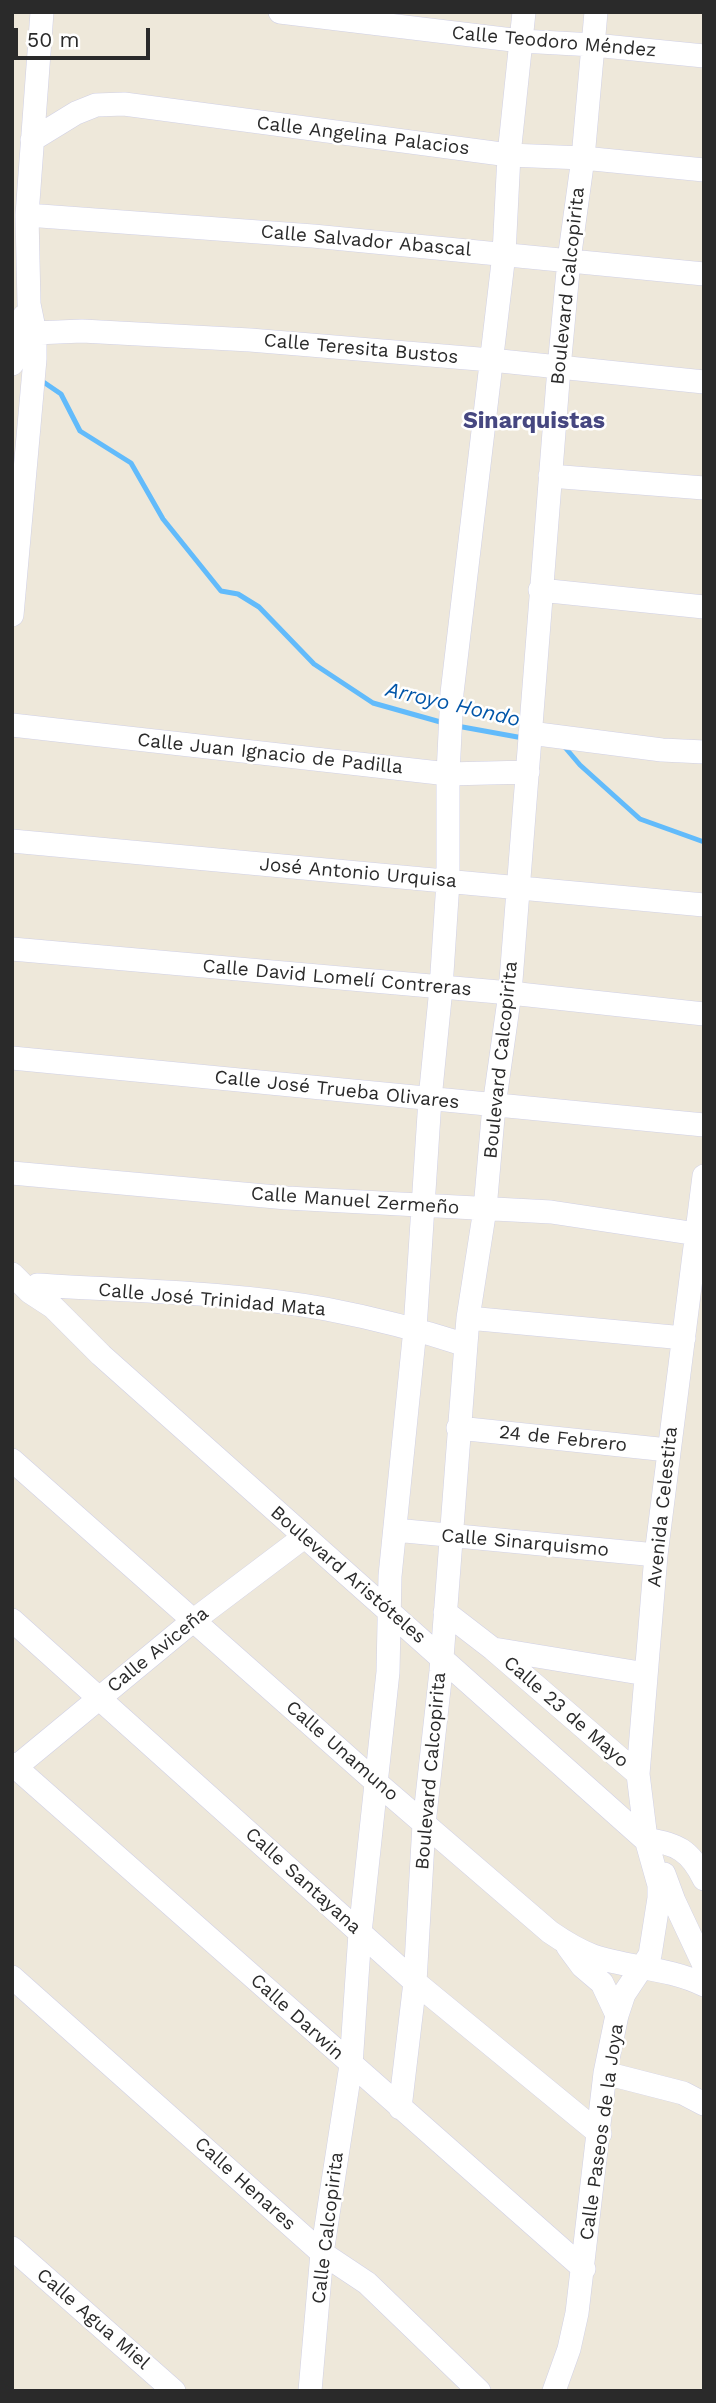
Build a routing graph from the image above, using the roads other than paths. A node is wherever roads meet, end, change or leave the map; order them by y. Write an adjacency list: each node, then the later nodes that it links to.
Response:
1 (42, 12): 8 (street)
2 (280, 12): 5 (street, Calle Teodoro Méndez)
3 (524, 12): 5 (street)
4 (596, 12): 6 (street, Boulevard Calcopirita)
5 (521, 41): 6 (street, Calle Teodoro Méndez); 9 (street)
6 (594, 45): 7 (street, Calle Teodoro Méndez); 10 (street, Boulevard Calcopirita)
7 (704, 56)
8 (32, 140): 9 (street, Calle Angelina Palacios); 12 (street)
9 (509, 155): 10 (street, Calle Angelina Palacios); 13 (street)
10 (583, 158): 11 (street, Calle Angelina Palacios); 14 (street, Boulevard Calcopirita)
11 (704, 170)
12 (27, 215): 13 (street, Calle Salvador Abascal); 16 (street)
13 (503, 254): 14 (street, Calle Salvador Abascal); 17 (street)
14 (569, 260): 15 (street, Calle Salvador Abascal); 18 (street, Boulevard Calcopirita)
15 (704, 274)
16 (21, 344): 17 (street, Calle Teresita Bustos); 20 (street)
17 (491, 360): 18 (street, Calle Teresita Bustos); 29 (street)
18 (559, 368): 19 (street, Calle Teresita Bustos); 21 (street, Boulevard Calcopirita)
19 (704, 382)
20 (22, 409): 25 (street)
21 (550, 476): 22 (street); 23 (street, Boulevard Calcopirita)
22 (704, 488)
23 (540, 590): 24 (street); 27 (street, Boulevard Calcopirita)
24 (704, 607)
25 (12, 615)
26 (12, 725): 29 (street, Calle Juan Ignacio de Padilla)
27 (529, 750): 28 (street, Calle Juan Ignacio de Padilla); 29 (street, Calle Juan Ignacio de Padilla); 32 (street, Boulevard Calcopirita)
28 (704, 751)
29 (448, 774): 31 (street)
30 (12, 841): 31 (street, José Antonio Urquisa)
31 (448, 882): 32 (street, José Antonio Urquisa); 35 (street)
32 (518, 886): 33 (street, José Antonio Urquisa); 36 (street, Boulevard Calcopirita)
33 (704, 905)
34 (12, 950): 35 (street, Calle David Lomelí Contreras)
35 (441, 988): 36 (street, Calle David Lomelí Contreras); 39 (street)
36 (510, 993): 37 (street, Calle David Lomelí Contreras); 40 (street, Boulevard Calcopirita)
37 (704, 1014)
38 (12, 1058): 39 (street, Calle José Trueba Olivares)
39 (430, 1099): 40 (street, Calle José Trueba Olivares); 44 (street)
40 (494, 1106): 41 (street, Calle José Trueba Olivares); 45 (street, Boulevard Calcopirita)
41 (704, 1125)
42 (12, 1173): 44 (street, Calle Manuel Zermeño)
43 (704, 1177): 46 (street, Avenida Celestita)
44 (423, 1204): 45 (street, Calle Manuel Zermeño); 52 (street)
45 (485, 1209): 46 (street, Calle Manuel Zermeño); 51 (street, Boulevard Calcopirita)
46 (697, 1234): 53 (street, Avenida Celestita)
47 (12, 1259): 49 (street, Boulevard Aristóteles)
48 (12, 1274): 50 (street, Boulevard Aristóteles)
49 (37, 1285): 50 (street, Boulevard Aristóteles); 52 (street, Calle José Trinidad Mata)
50 (53, 1307): 60 (street, Boulevard Aristóteles)
51 (468, 1318): 53 (street); 54 (street, Boulevard Calcopirita)
52 (415, 1329): 54 (street, Calle José Trinidad Mata); 58 (street)
53 (684, 1338): 56 (street, Avenida Celestita)
54 (466, 1345): 55 (street, Boulevard Calcopirita)
55 (458, 1428): 56 (street, 24 de Febrero); 59 (street, Boulevard Calcopirita)
56 (668, 1450): 61 (street, Avenida Celestita)
57 (12, 1460): 65 (street, Calle Unamuno)
58 (395, 1530): 59 (street, Calle Sinarquismo); 62 (street)
59 (452, 1536): 61 (street, Calle Sinarquismo); 63 (street, Boulevard Calcopirita)
60 (304, 1537): 62 (street, Boulevard Aristóteles); 65 (street, Calle Aviceña)
61 (656, 1555): 68 (street, Avenida Celestita)
62 (389, 1612): 67 (street, Boulevard Aristóteles); 72 (street)
63 (445, 1612): 66 (street, Calle 23 de Mayo); 67 (street, Boulevard Calcopirita)
64 (12, 1620): 69 (street, Calle Santayana)
65 (194, 1620): 69 (street, Calle Aviceña); 72 (street, Calle Unamuno)
66 (493, 1649): 68 (street, Calle 23 de Mayo); 71 (street, Calle 23 de Mayo)
67 (442, 1658): 73 (street, Boulevard Calcopirita); 74 (street, Boulevard Aristóteles)
68 (646, 1674): 71 (street, Avenida Celestita)
69 (98, 1698): 70 (street, Calle Aviceña); 76 (street, Calle Santayana)
70 (14, 1765): 84 (street, Calle Darwin)
71 (638, 1774): 74 (street, Avenida Celestita)
72 (377, 1783): 73 (street, Calle Unamuno); 76 (street)
73 (424, 1824): 77 (street, Calle Unamuno); 81 (street, Boulevard Calcopirita)
74 (646, 1839): 75 (street, Boulevard Aristóteles); 78 (street, Boulevard Aristóteles); 79 (street, Calle Paseos de la Joya)
75 (704, 1879)
76 (360, 1933): 81 (street, Calle Santayana); 84 (street)
77 (564, 1942): 79 (street, Calle Unamuno); 83 (street)
78 (704, 1965)
79 (644, 1967): 82 (street, Calle Unamuno); 83 (street, Calle Paseos de la Joya)
80 (12, 1977): 90 (street, Calle Henares)
81 (415, 1982): 87 (street, Boulevard Calcopirita); 88 (street, Calle Santayana)
82 (704, 1985)
83 (617, 2015): 85 (street, Calle Paseos de la Joya)
84 (351, 2065): 87 (street, Calle Darwin); 90 (street, Calle Calcopirita)
85 (605, 2073): 86 (street); 88 (street, Calle Paseos de la Joya)
86 (704, 2104)
87 (400, 2108): 91 (street, Calle Darwin)
88 (600, 2134): 91 (street, Calle Paseos de la Joya)
89 (12, 2248): 92 (street, Calle Agua Miel)
90 (322, 2253): 93 (street, Calle Calcopirita); 94 (street, Calle Henares)
91 (584, 2269): 95 (street, Calle Paseos de la Joya)
92 (174, 2391)
93 (310, 2391)
94 (479, 2391)
95 (554, 2391)

